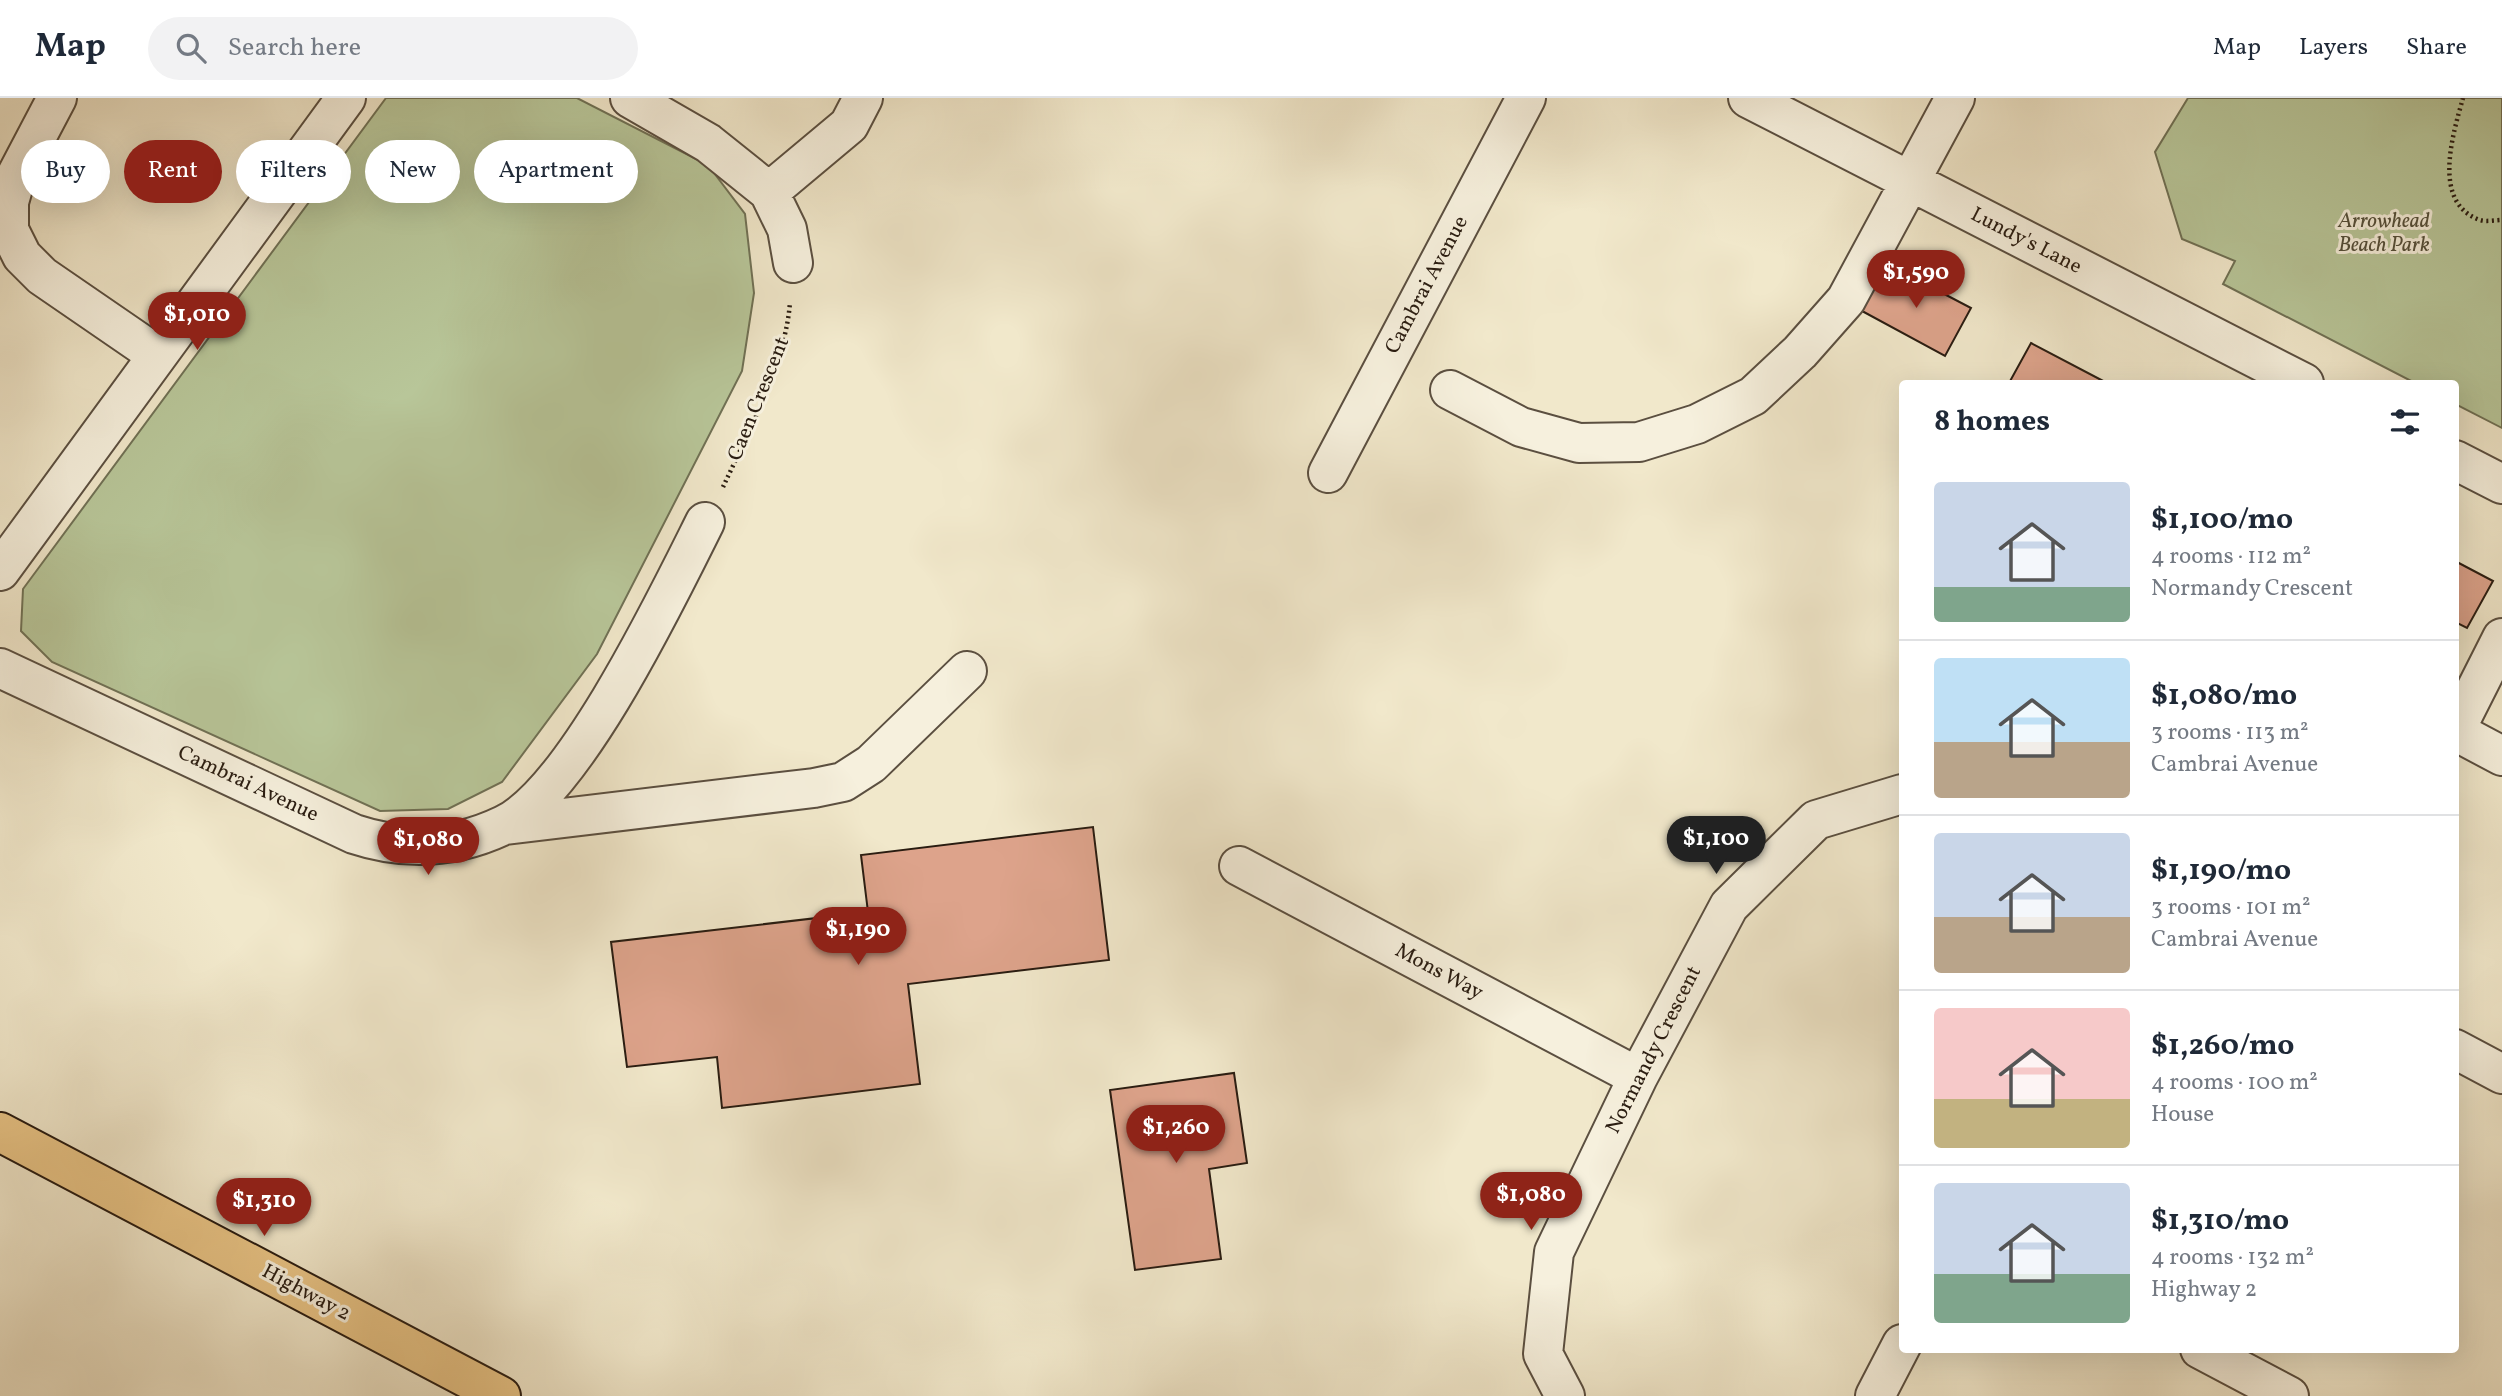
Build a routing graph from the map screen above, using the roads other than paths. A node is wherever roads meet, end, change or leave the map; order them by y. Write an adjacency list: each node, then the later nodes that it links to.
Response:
1 (57, 98): 11 (street)
2 (346, 98): 11 (street)
3 (630, 98): 9 (street)
4 (863, 98): 9 (street)
5 (1526, 98): 15 (street, Cambrai Avenue)
6 (1748, 98): 8 (street, Lundy's Lane)
7 (1955, 98): 8 (street)
8 (1909, 182): 12 (street, Lundy's Lane); 13 (street)
9 (769, 192): 10 (street)
10 (793, 263)
11 (157, 355): 18 (street)
12 (2298, 380)
13 (1450, 390)
14 (2459, 462): 16 (street)
15 (1328, 472)
16 (2502, 484)
17 (705, 522): 26 (street, Cambrai Avenue)
18 (0, 572)
19 (2502, 638): 22 (street)
20 (0, 668): 26 (street, Cambrai Avenue)
21 (967, 671): 26 (street, Cambrai Avenue)
22 (2459, 723)
23 (2459, 733): 24 (street)
24 (2502, 756)
25 (1899, 795): 30 (street, Normandy Crescent)
26 (505, 825)
27 (1239, 866): 30 (street, Mons Way)
28 (2459, 1051): 29 (street)
29 (2502, 1074)
30 (1638, 1077): 35 (street, Normandy Crescent)
31 (0, 1132): 34 (main road, Highway 2)
32 (1899, 1350): 36 (street)
33 (2208, 1353): 37 (street)
34 (501, 1396)
35 (1565, 1396)
36 (1875, 1396)
37 (2289, 1396)

